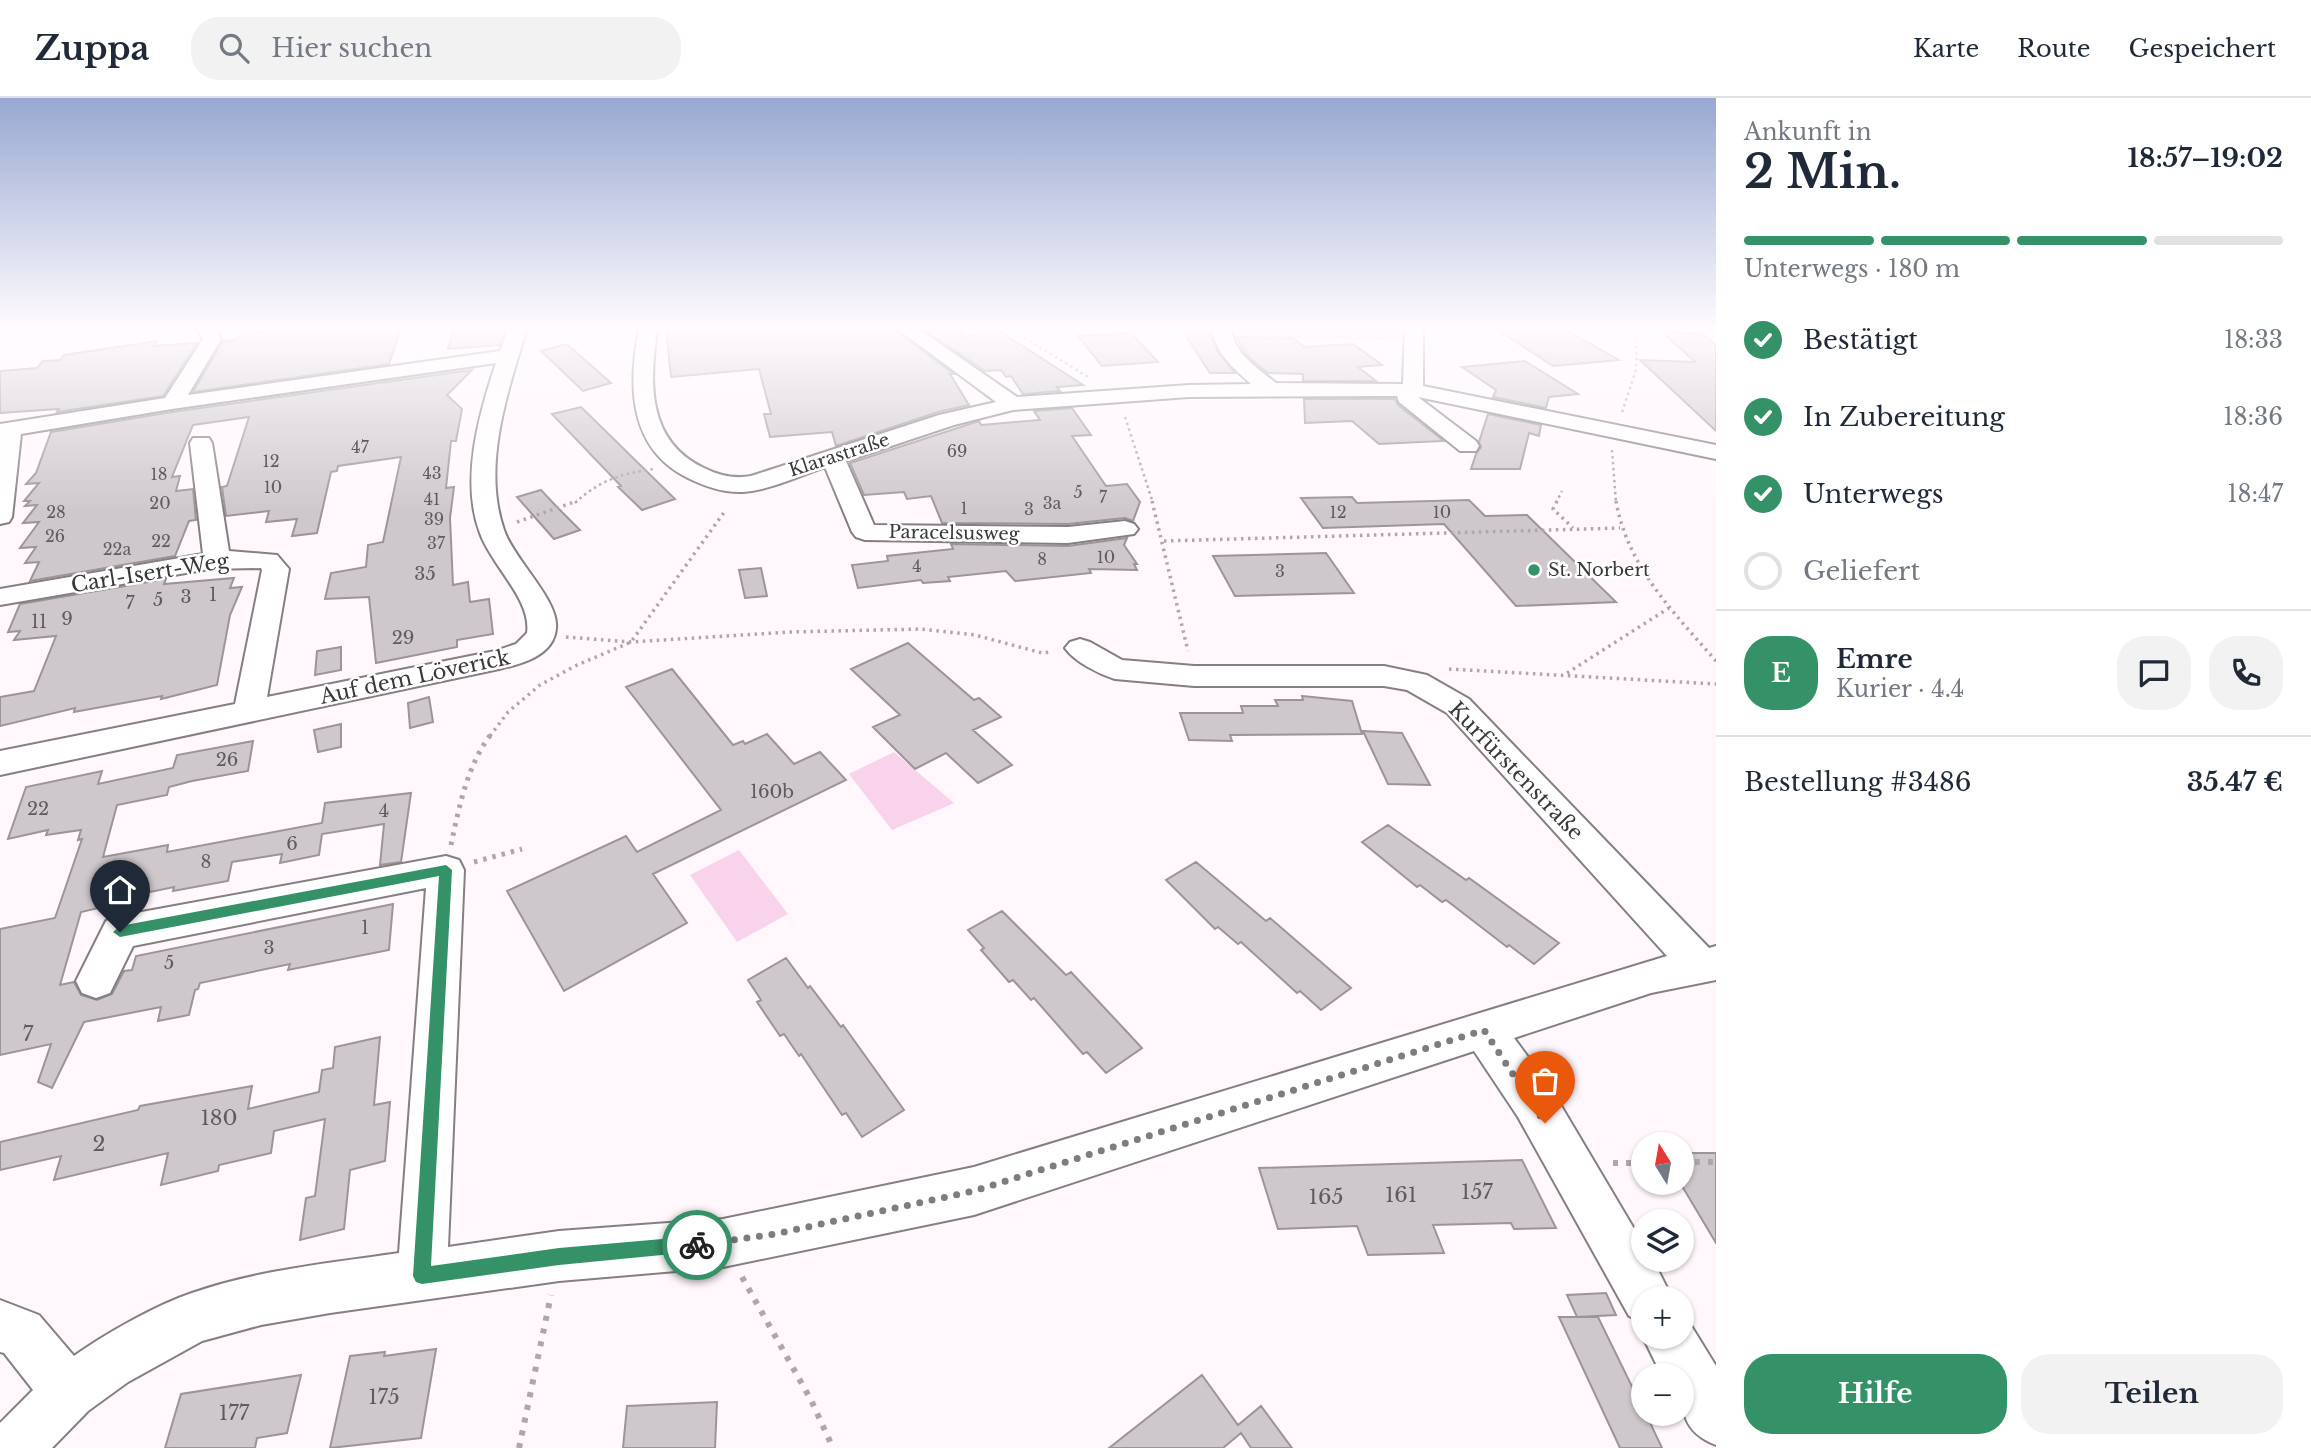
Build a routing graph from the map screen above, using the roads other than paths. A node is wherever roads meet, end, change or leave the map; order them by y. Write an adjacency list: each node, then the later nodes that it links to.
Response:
1 (181, 388): 8 (street)
2 (279, 388): 8 (street)
3 (498, 388): 22 (street, Auf dem Löverick)
4 (646, 388): 15 (street)
5 (990, 388): 9 (street)
6 (1269, 388): 7 (street, Klarastraße); 9 (street, Klarastraße)
7 (1413, 390): 12 (street); 13 (street, Klarastraße)
8 (172, 403): 10 (street)
9 (1013, 404): 14 (street, Klarastraße)
10 (5, 430): 17 (street)
11 (201, 443): 19 (street)
12 (1468, 446)
13 (1716, 452)
14 (832, 456): 15 (street, Klarastraße); 18 (street, Paracelsusweg)
15 (734, 486): 16 (street)
16 (725, 511)
17 (0, 517)
18 (1125, 529)
19 (216, 560): 20 (street, Carl-Isert-Weg); 22 (street, Carl-Isert-Weg)
20 (0, 597)
21 (1080, 649): 24 (street, Kurfürstenstraße)
22 (249, 713): 23 (street, Auf dem Löverick)
23 (0, 764)
24 (1708, 964): 26 (street, Kurfürstenstraße)
25 (96, 981): 27 (street)
26 (1484, 1030): 27 (street, Kurfürstenstraße); 28 (street)
27 (422, 1276): 31 (street, Kurfürstenstraße)
28 (1640, 1286)
29 (0, 1326): 31 (street)
30 (1676, 1349): 32 (street)
31 (69, 1392): 33 (street, Kurfürstenstraße)
32 (1716, 1418)
33 (14, 1448)

